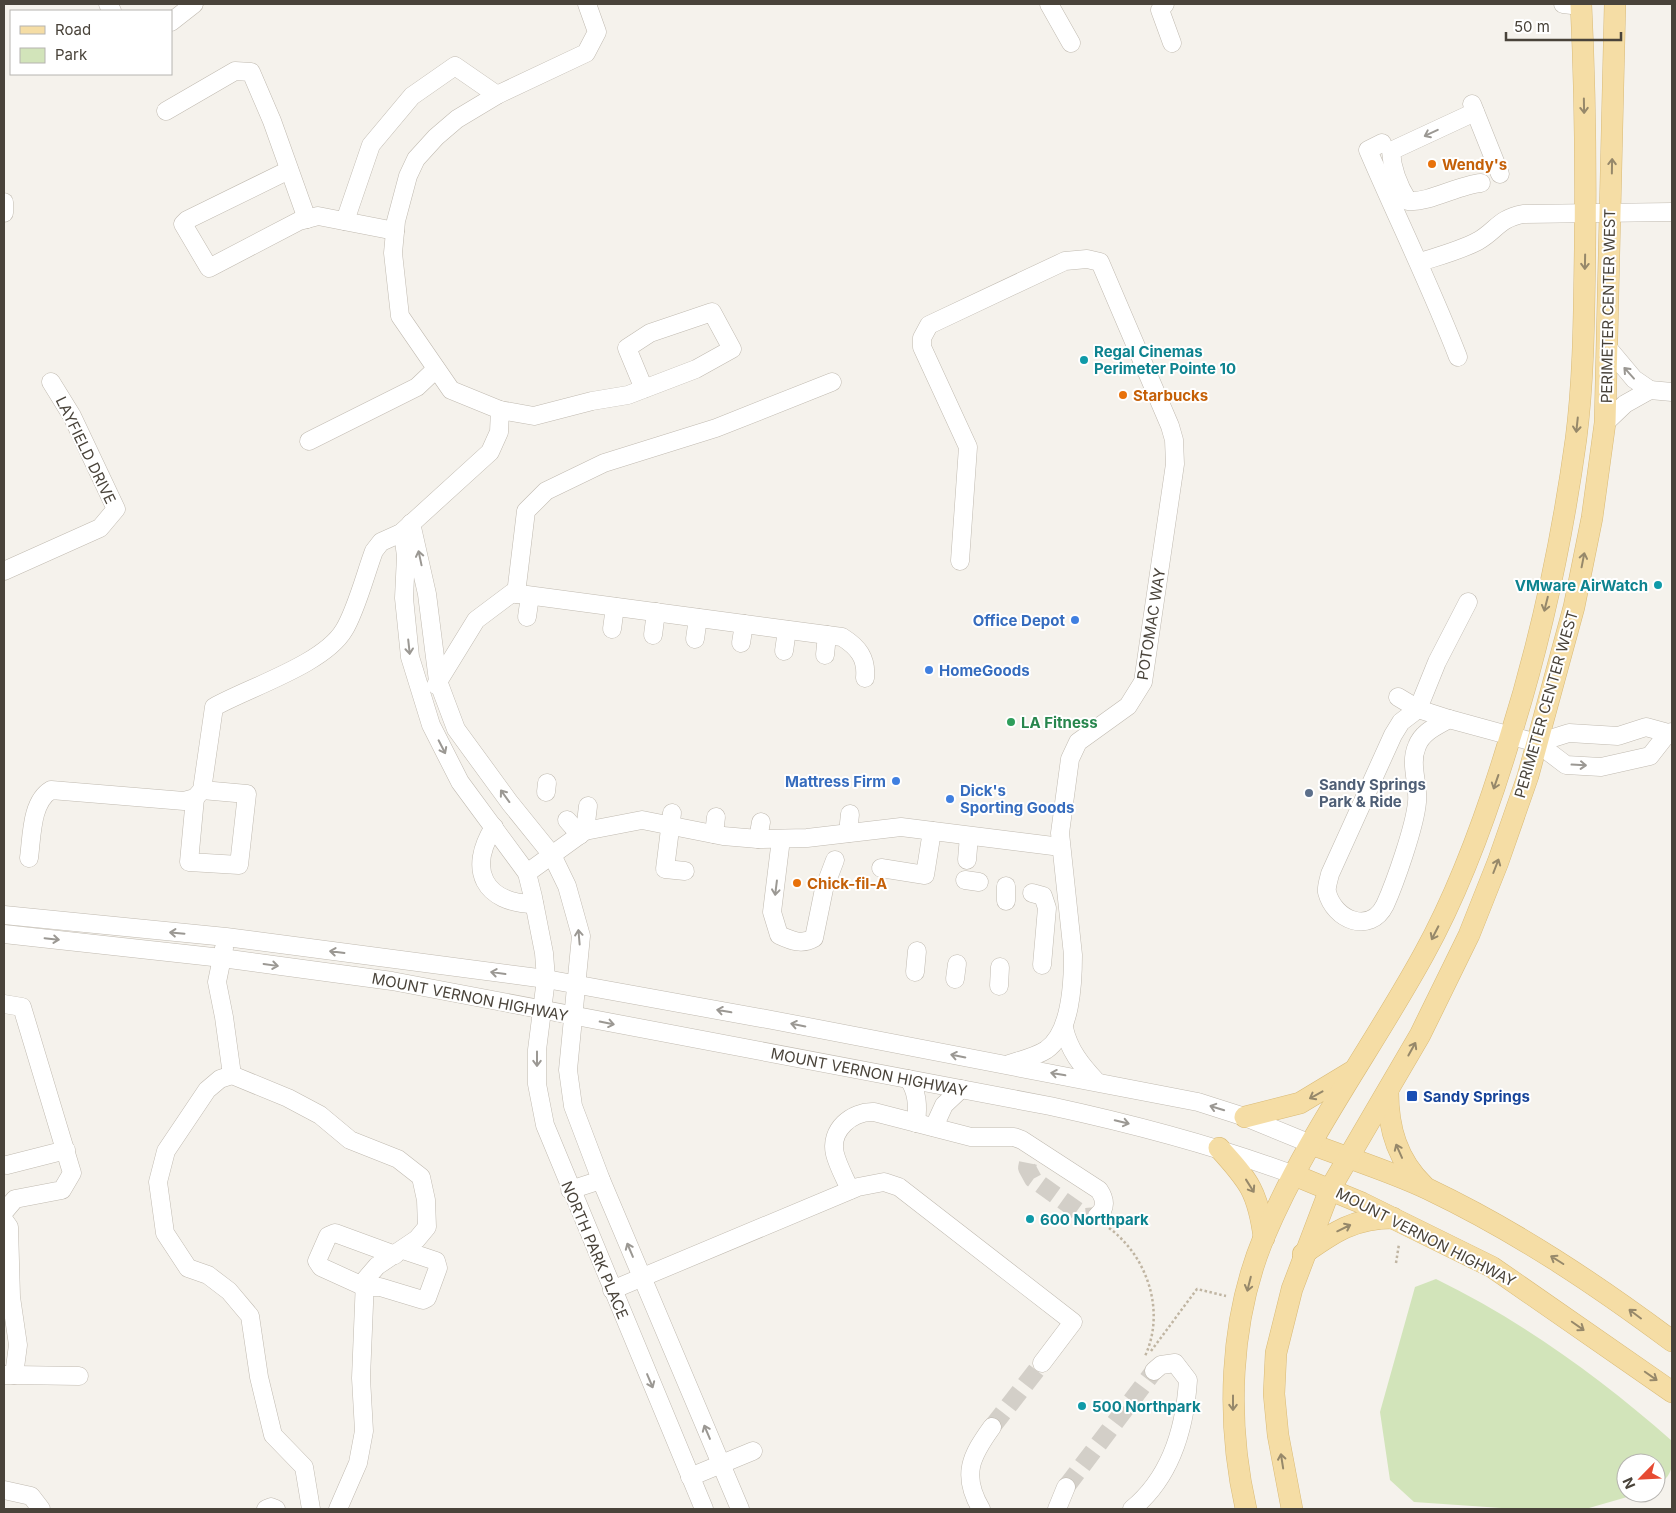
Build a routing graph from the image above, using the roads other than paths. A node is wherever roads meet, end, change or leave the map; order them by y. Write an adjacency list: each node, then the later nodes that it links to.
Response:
1 (194, 4): 7 (street)
2 (587, 4): 10 (street)
3 (1049, 4): 8 (street)
4 (1165, 4): 9 (street)
5 (1615, 4): 21 (main road, PERIMETER CENTER WEST, one-way to 5)
6 (1575, 5): 20 (main road, PERIMETER CENTER WEST, one-way to 20)
7 (172, 21)
8 (1071, 43)
9 (1172, 43)
10 (497, 95): 24 (street); 25 (street)
11 (166, 111): 13 (street)
12 (1375, 147): 23 (street)
13 (289, 170): 22 (street); 22 (street)
14 (1500, 174): 15 (street, one-way to 15)
15 (1482, 183)
16 (4, 202): 19 (street)
17 (1416, 212): 23 (street)
18 (1672, 212): 21 (street)
19 (4, 213)
20 (1585, 214): 21 (street); 26 (street); 62 (main road, PERIMETER CENTER WEST, one-way to 62)
21 (1611, 214): 27 (main road, PERIMETER CENTER WEST)
22 (307, 219): 24 (street)
23 (1398, 220): 26 (street)
24 (345, 221): 25 (street)
25 (395, 226): 29 (street)
26 (1420, 262): 28 (street)
27 (1608, 348): 33 (street, one-way to 27); 36 (main road, PERIMETER CENTER WEST)
28 (1458, 357)
29 (436, 369): 35 (street); 37 (street)
30 (51, 382): 40 (street, LAYFIELD DRIVE)
31 (832, 382): 41 (street)
32 (644, 389): 32 (street); 35 (street)
33 (1650, 390): 34 (street); 36 (street)
34 (1672, 392)
35 (500, 410): 38 (street)
36 (1605, 423): 64 (main road, PERIMETER CENTER WEST, one-way to 36)
37 (309, 441)
38 (406, 528): 57 (street, one-way to 38); 59 (street, one-way to 59); 65 (street)
39 (960, 561): 77 (street, POTOMAC WAY)
40 (4, 571)
41 (523, 595): 43 (street); 45 (street); 57 (street)
42 (1468, 602): 60 (street)
43 (615, 607): 44 (street); 48 (street)
44 (656, 612): 46 (street); 50 (street)
45 (528, 617)
46 (698, 618): 47 (street); 52 (street)
47 (744, 624): 49 (street); 53 (street)
48 (612, 629)
49 (787, 630): 51 (street); 54 (street)
50 (654, 634)
51 (827, 635): 55 (street); 56 (street)
52 (695, 639)
53 (741, 644)
54 (784, 651)
55 (825, 655)
56 (865, 678)
57 (438, 681): 59 (street); 78 (street, one-way to 57)
58 (1398, 697): 60 (street)
59 (425, 702): 71 (street, one-way to 71)
60 (1418, 709): 61 (street); 61 (street)
61 (1449, 719): 62 (street)
62 (1511, 736): 64 (street); 105 (main road, PERIMETER CENTER WEST, one-way to 105)
63 (1671, 737): 64 (street); 64 (street, one-way to 63)
64 (1537, 743): 110 (main road, PERIMETER CENTER WEST, one-way to 64)
65 (199, 794): 65 (street); 79 (street)
66 (588, 806): 73 (street)
67 (850, 814): 74 (street)
68 (567, 820): 73 (street)
69 (671, 820): 73 (street); 76 (street); 84 (street)
70 (761, 822): 76 (street)
71 (494, 827): 85 (street); 88 (street)
72 (932, 831): 74 (street); 75 (street); 83 (street)
73 (582, 833): 78 (street)
74 (843, 834): 76 (street); 80 (street)
75 (969, 836): 77 (street); 81 (street)
76 (770, 839): 80 (street, one-way to 80); 82 (street)
77 (1061, 847): 103 (street, POTOMAC WAY)
78 (552, 855): 85 (street); 98 (street, one-way to 78)
79 (29, 858)
80 (835, 860): 87 (street)
81 (967, 860)
82 (767, 866)
83 (881, 868)
84 (685, 871)
85 (527, 873): 88 (street, NORTH PARK PLACE)
86 (1032, 893): 94 (street)
87 (830, 900)
88 (534, 904): 97 (street, NORTH PARK PLACE)
89 (4, 915): 91 (street, MOUNT VERNON HIGHWAY, one-way to 89)
90 (4, 934): 93 (street, MOUNT VERNON HIGHWAY, one-way to 93)
91 (226, 937): 93 (street); 97 (street, MOUNT VERNON HIGHWAY, one-way to 91)
92 (917, 952): 96 (street)
93 (222, 958): 101 (street, MOUNT VERNON HIGHWAY, one-way to 101); 106 (street)
94 (1042, 965)
95 (1000, 967): 99 (street)
96 (915, 972)
97 (546, 979): 98 (street, MOUNT VERNON HIGHWAY); 101 (street, NORTH PARK PLACE)
98 (577, 985): 102 (street); 104 (street, MOUNT VERNON HIGHWAY, one-way to 98)
99 (999, 986)
100 (4, 1004): 116 (street)
101 (542, 1011): 102 (street, MOUNT VERNON HIGHWAY); 125 (street, NORTH PARK PLACE, one-way to 125)
102 (571, 1016): 107 (street, MOUNT VERNON HIGHWAY, one-way to 107); 122 (street)
103 (1064, 1028): 104 (street); 108 (street, POTOMAC WAY)
104 (1006, 1065): 108 (street, MOUNT VERNON HIGHWAY, one-way to 104)
105 (1357, 1069): 111 (main road, one-way to 111); 114 (main road, PERIMETER CENTER WEST)
106 (232, 1075): 132 (street); 154 (street)
107 (908, 1079): 109 (street, MOUNT VERNON HIGHWAY); 112 (street)
108 (1096, 1081): 111 (street, MOUNT VERNON HIGHWAY, one-way to 108)
109 (961, 1089): 113 (street); 115 (street, MOUNT VERNON HIGHWAY, one-way to 115)
110 (1388, 1092): 118 (main road, PERIMETER CENTER WEST); 124 (main road, one-way to 110)
111 (1245, 1117): 114 (street, MOUNT VERNON HIGHWAY)
112 (916, 1123): 113 (street); 126 (street)
113 (934, 1127): 117 (street)
114 (1311, 1144): 118 (main road, MOUNT VERNON HIGHWAY); 121 (main road, PERIMETER CENTER WEST)
115 (1219, 1148): 121 (street, MOUNT VERNON HIGHWAY); 131 (main road, one-way to 131)
116 (66, 1150): 120 (street); 127 (street)
117 (1045, 1154): 119 (street); 130 (street)
118 (1348, 1158): 123 (main road, PERIMETER CENTER WEST); 124 (main road, MOUNT VERNON HIGHWAY)
119 (1028, 1163)
120 (7, 1165)
121 (1294, 1175): 123 (main road, MOUNT VERNON HIGHWAY); 131 (main road, PERIMETER CENTER WEST)
122 (601, 1180): 125 (street); 134 (street, one-way to 122)
123 (1330, 1189): 128 (main road, MOUNT VERNON HIGHWAY); 133 (main road, PERIMETER CENTER WEST)
124 (1428, 1189): 137 (main road, MOUNT VERNON HIGHWAY, one-way to 124)
125 (570, 1190): 136 (street, NORTH PARK PLACE)
126 (850, 1190): 134 (street); 138 (street)
127 (4, 1212)
128 (1395, 1218): 133 (main road, one-way to 128); 142 (main road, MOUNT VERNON HIGHWAY, one-way to 142)
129 (4, 1220): 140 (street)
130 (1100, 1220)
131 (1264, 1238): 150 (main road, PERIMETER CENTER WEST, one-way to 150)
132 (399, 1252): 135 (street); 135 (street); 135 (street)
133 (1303, 1254): 149 (main road, PERIMETER CENTER WEST, one-way to 133)
134 (642, 1278): 136 (street); 145 (street, one-way to 134)
135 (365, 1287): 155 (street)
136 (612, 1290): 146 (street, NORTH PARK PLACE, one-way to 146)
137 (1672, 1342)
138 (1042, 1363)
139 (1154, 1371): 160 (street)
140 (9, 1375): 141 (street)
141 (79, 1376)
142 (1672, 1392)
143 (992, 1427): 158 (street)
144 (753, 1451): 145 (street)
145 (720, 1465): 146 (street); 157 (street)
146 (690, 1477): 156 (street, NORTH PARK PLACE)
147 (1066, 1487): 159 (street)
148 (4, 1490): 151 (street)
149 (1290, 1501): 161 (main road)
150 (1241, 1504)
151 (41, 1509)
152 (266, 1509): 153 (street)
153 (276, 1509)
154 (311, 1509)
155 (338, 1509)
156 (704, 1509)
157 (740, 1509)
158 (981, 1509)
159 (1057, 1509)
160 (1132, 1509)
161 (1306, 1509)

